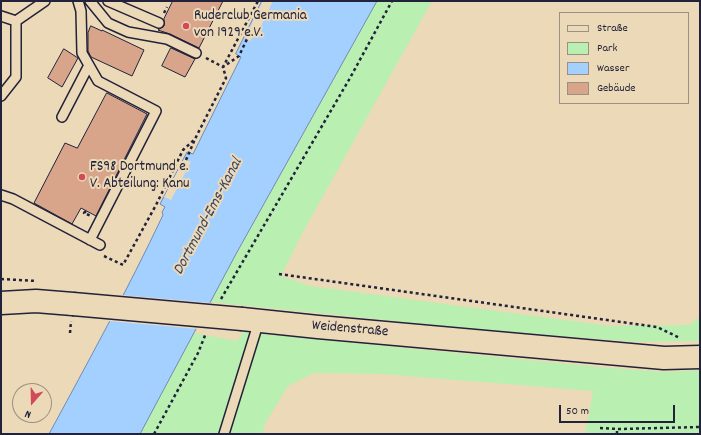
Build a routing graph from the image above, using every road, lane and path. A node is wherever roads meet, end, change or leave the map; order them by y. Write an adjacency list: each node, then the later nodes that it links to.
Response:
1 (45, 1): 8 (lane)
2 (78, 1): 12 (lane)
3 (90, 1): 11 (lane)
4 (108, 1): 9 (lane)
5 (258, 1): 13 (path)
6 (392, 1): 24 (path)
7 (1, 16): 8 (lane)
8 (16, 21): 14 (lane)
9 (160, 22)
10 (247, 39): 13 (path)
11 (196, 53): 13 (path)
12 (89, 65): 15 (lane); 19 (lane)
13 (223, 67): 16 (path)
14 (1, 96)
15 (62, 117)
16 (195, 139): 17 (path); 21 (path)
17 (186, 160)
18 (1, 194): 19 (lane)
19 (90, 240): 20 (lane)
20 (100, 245)
21 (107, 257)
22 (279, 274): 27 (path)
23 (1, 303): 25 (street, Weidenstraße, bridge)
24 (218, 306)
25 (251, 320): 28 (street, Weidenstraße); 33 (lane)
26 (207, 331): 32 (path)
27 (682, 339)
28 (700, 357)
29 (700, 427): 31 (path)
30 (600, 428): 31 (path)
31 (617, 429): 34 (path)
32 (154, 434)
33 (224, 434)
34 (617, 434)

